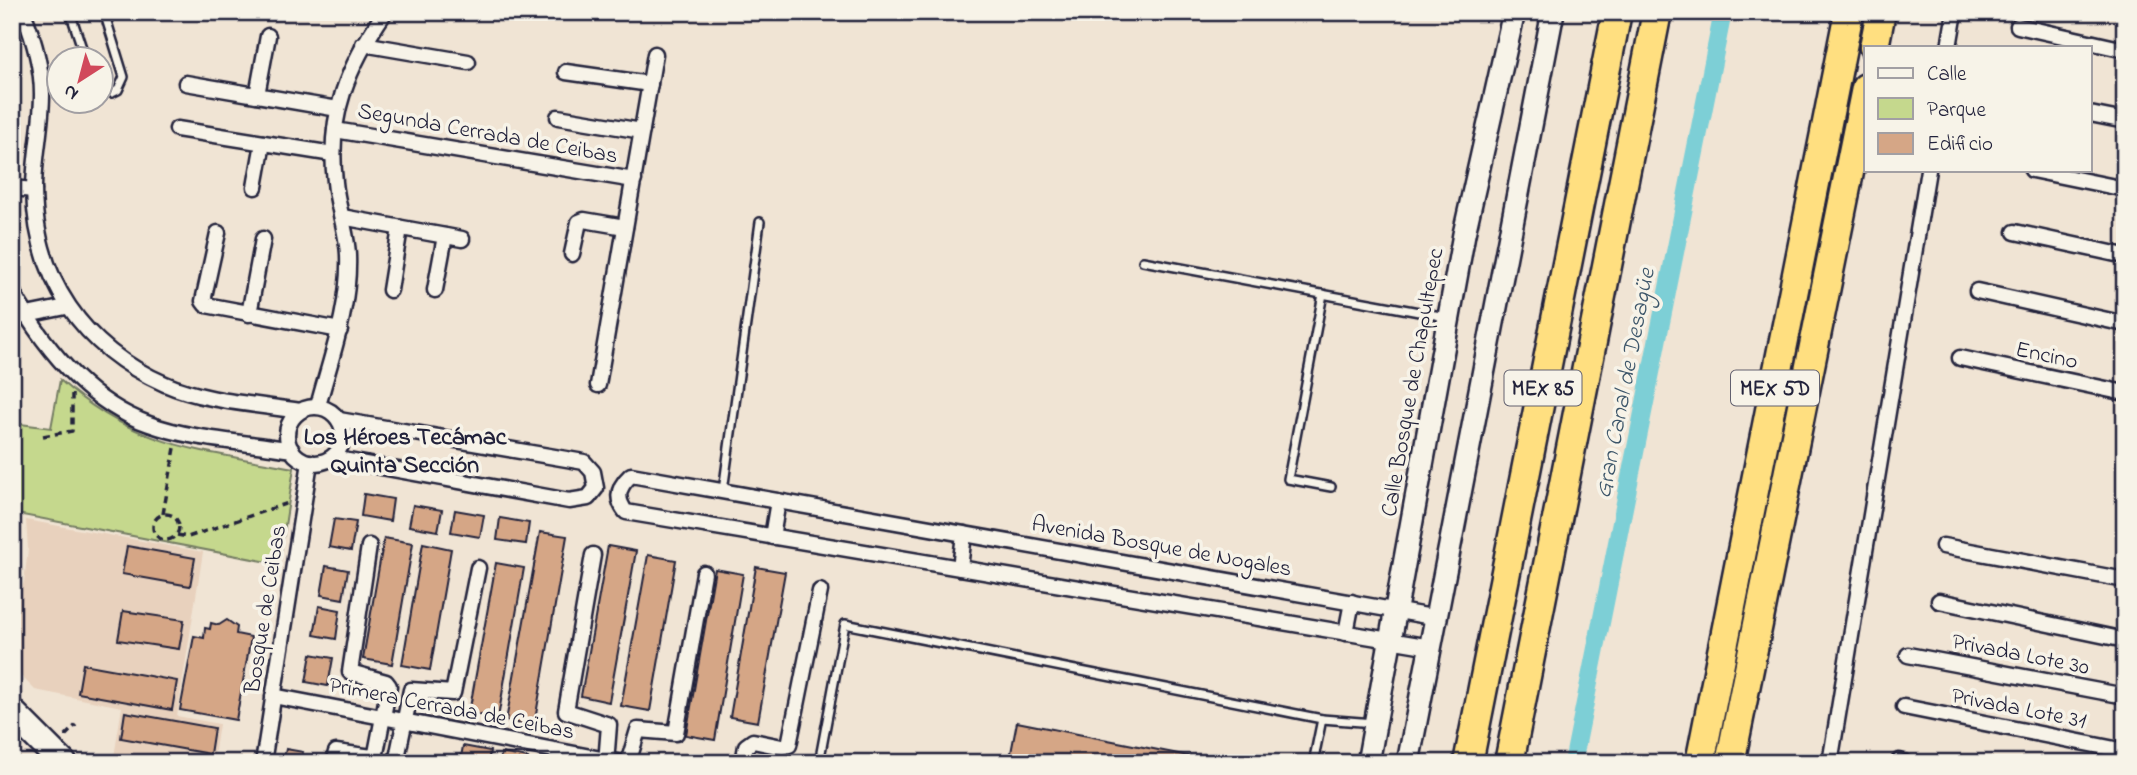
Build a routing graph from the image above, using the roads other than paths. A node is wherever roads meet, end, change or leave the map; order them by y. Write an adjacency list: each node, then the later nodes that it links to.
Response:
1 (23, 12): 44 (street)
2 (70, 12): 15 (lane)
3 (103, 12): 16 (lane)
4 (385, 12): 14 (street)
5 (1514, 12): 65 (main road, Calle Bosque de Chapultepec)
6 (1553, 12): 93 (main road)
7 (1617, 12): 121 (highway, MEX 85)
8 (1657, 12): 122 (highway, MEX 85)
9 (1849, 12): 123 (highway, MEX 5D)
10 (1881, 12): 17 (highway)
11 (1955, 12): 18 (street)
12 (2018, 26): 19 (street)
13 (268, 36): 27 (street)
14 (363, 44): 22 (street); 29 (street)
15 (81, 46)
16 (114, 46)
17 (1874, 46)
18 (1949, 46)
19 (2125, 50)
20 (116, 52): 26 (lane)
21 (654, 54): 25 (street)
22 (468, 62)
23 (566, 72): 25 (street)
24 (186, 83): 27 (street)
25 (650, 84): 35 (street)
26 (116, 91)
27 (257, 95): 29 (street)
28 (1864, 98): 124 (highway, MEX 5D)
29 (338, 108): 34 (street)
30 (2092, 114): 32 (street)
31 (558, 117): 35 (street)
32 (2125, 121)
33 (177, 129): 36 (street)
34 (335, 130): 37 (street); 40 (street, Segunda Cerrada de Ceibas)
35 (642, 131): 40 (street)
36 (263, 143): 37 (street); 41 (street)
37 (333, 154): 45 (street)
38 (1928, 172): 125 (street)
39 (2042, 172): 43 (street)
40 (634, 180): 47 (street)
41 (255, 187)
42 (12, 188): 44 (street)
43 (2125, 189)
44 (34, 190): 62 (street)
45 (342, 218): 48 (street); 67 (street)
46 (760, 222): 78 (lane)
47 (625, 227): 54 (street); 69 (street)
48 (400, 228): 51 (street); 57 (street)
49 (2015, 232): 55 (street)
50 (218, 233): 63 (street)
51 (445, 236): 53 (street); 58 (street)
52 (263, 239): 63 (street)
53 (462, 239)
54 (572, 254)
55 (2125, 256)
56 (1143, 261): 61 (lane)
57 (390, 290)
58 (435, 290)
59 (12, 291): 64 (street)
60 (1977, 291): 66 (street)
61 (1323, 293): 65 (lane); 77 (lane)
62 (66, 307): 64 (street); 72 (street)
63 (249, 314): 67 (street)
64 (19, 316): 74 (street)
65 (1450, 318): 92 (main road, Calle Bosque de Chapultepec)
66 (2125, 324)
67 (340, 330): 71 (street)
68 (1959, 358): 70 (street, Encino)
69 (598, 385)
70 (2125, 393)
71 (318, 407): 72 (street); 73 (street)
72 (300, 411): 74 (street)
73 (340, 420): 75 (street); 75 (street)
74 (292, 450): 76 (street)
75 (332, 458): 76 (street)
76 (310, 462): 99 (street, Bosque de Ceibas)
77 (1331, 487)
78 (723, 491): 79 (street, Avenida Bosque de Nogales); 81 (street, Avenida Bosque de Nogales)
79 (778, 500): 80 (street, Avenida Bosque de Nogales); 81 (street)
80 (964, 534): 86 (street); 90 (street, Avenida Bosque de Nogales)
81 (772, 537): 86 (street, Avenida Bosque de Nogales)
82 (369, 546): 103 (street)
83 (1943, 546): 88 (street)
84 (593, 555): 109 (street)
85 (478, 568): 105 (street)
86 (960, 568): 94 (street, Avenida Bosque de Nogales)
87 (704, 573): 115 (street)
88 (2125, 580)
89 (820, 591): 116 (street)
90 (1352, 601): 92 (street, Avenida Bosque de Nogales); 94 (street)
91 (1939, 601): 95 (street)
92 (1397, 610): 93 (street, Avenida Bosque de Nogales); 96 (main road, Calle Bosque de Chapultepec)
93 (1438, 618): 97 (main road)
94 (1346, 633): 96 (street, Avenida Bosque de Nogales)
95 (2125, 640)
96 (1391, 641): 97 (street, Avenida Bosque de Nogales); 106 (main road, Calle Bosque de Chapultepec)
97 (1432, 647): 120 (main road)
98 (1908, 655): 100 (street, Privada Lote 30)
99 (273, 696): 103 (street, Primera Cerrada de Ceibas); 112 (street, Bosque de Ceibas)
100 (2125, 696)
101 (1904, 707): 108 (street, Privada Lote 31)
102 (12, 709): 111 (main road)
103 (384, 717): 105 (street, Primera Cerrada de Ceibas); 113 (street)
104 (1322, 719): 106 (lane); 117 (lane); 118 (lane)
105 (404, 721): 109 (street, Primera Cerrada de Ceibas); 114 (street)
106 (1375, 723): 119 (main road, Calle Bosque de Chapultepec)
107 (12, 725): 110 (lane)
108 (2125, 751)
109 (611, 762)
110 (50, 763)
111 (66, 763)
112 (263, 763)
113 (333, 763)
114 (402, 763)
115 (628, 763)
116 (743, 763)
117 (819, 763)
118 (1313, 763)
119 (1367, 763)
120 (1408, 763)
121 (1468, 763)
122 (1509, 763)
123 (1700, 763)
124 (1730, 763)
125 (1830, 763)

